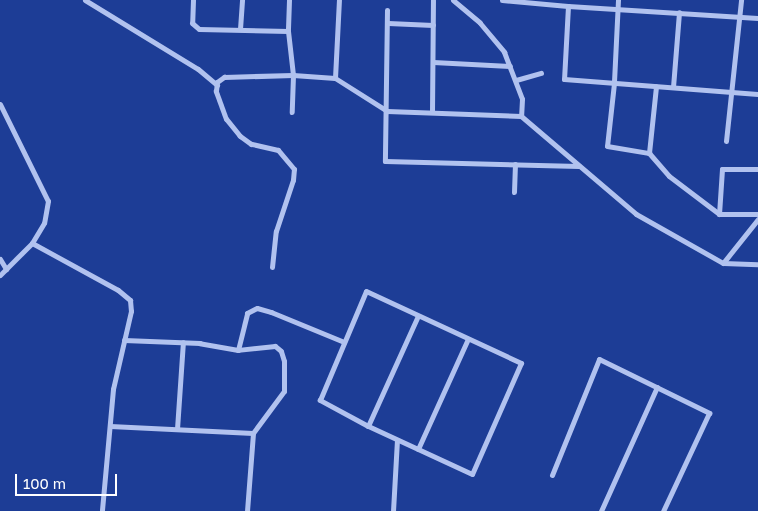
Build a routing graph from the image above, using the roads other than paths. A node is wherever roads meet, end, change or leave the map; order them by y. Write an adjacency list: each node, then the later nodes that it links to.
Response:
1 (85, 0): 28 (street)
2 (194, 0): 19 (street)
3 (242, 0): 19 (street)
4 (289, 0): 20 (street)
5 (339, 0): 25 (street)
6 (434, 0): 18 (street)
7 (453, 0): 22 (street)
8 (502, 0): 11 (street)
9 (618, 0): 12 (street)
10 (742, 0): 15 (street)
11 (568, 6): 12 (street); 27 (street)
12 (618, 9): 14 (street); 27 (street)
13 (387, 10): 17 (street)
14 (679, 12): 15 (street); 30 (street)
15 (740, 16): 16 (street); 31 (street)
16 (758, 18)
17 (388, 24): 18 (street); 34 (street)
18 (433, 25): 21 (street)
19 (240, 29): 20 (street)
20 (288, 31): 24 (street)
21 (433, 62): 22 (street); 36 (street)
22 (510, 66): 26 (street)
23 (541, 73): 26 (street)
24 (293, 75): 25 (street); 28 (street); 35 (street)
25 (335, 78): 34 (street)
26 (516, 80): 37 (street)
27 (614, 84): 29 (street); 39 (street)
28 (217, 85): 51 (street)
29 (656, 86): 30 (street); 39 (street)
30 (672, 87): 31 (street)
31 (733, 93): 32 (street); 38 (street)
32 (758, 94)
33 (0, 104): 47 (street)
34 (387, 111): 36 (street); 40 (street)
35 (292, 112)
36 (432, 112): 37 (street)
37 (521, 116): 41 (street)
38 (726, 141)
39 (649, 153): 44 (street)
40 (515, 164): 41 (street); 43 (street)
41 (580, 166): 49 (street)
42 (758, 169): 44 (street)
43 (514, 192)
44 (719, 214): 45 (street)
45 (758, 214)
46 (758, 219): 49 (street)
47 (32, 244): 52 (street); 56 (street)
48 (0, 259): 52 (street)
49 (723, 264): 50 (street)
50 (758, 264)
51 (272, 267)
52 (6, 269): 53 (street)
53 (0, 274)
54 (418, 316): 55 (street); 58 (street); 62 (street)
55 (468, 339): 66 (street); 66 (street)
56 (124, 340): 57 (street); 61 (street)
57 (183, 342): 59 (street); 63 (street)
58 (344, 342): 59 (street); 62 (street)
59 (238, 350): 64 (street)
60 (657, 386): 67 (street); 71 (street); 72 (street)
61 (110, 426): 63 (street); 68 (street)
62 (368, 426): 65 (street)
63 (177, 429): 64 (street)
64 (253, 433): 69 (street)
65 (397, 440): 66 (street); 70 (street)
66 (418, 449)
67 (552, 475)
68 (102, 511)
69 (247, 511)
70 (393, 511)
71 (601, 511)
72 (663, 511)

